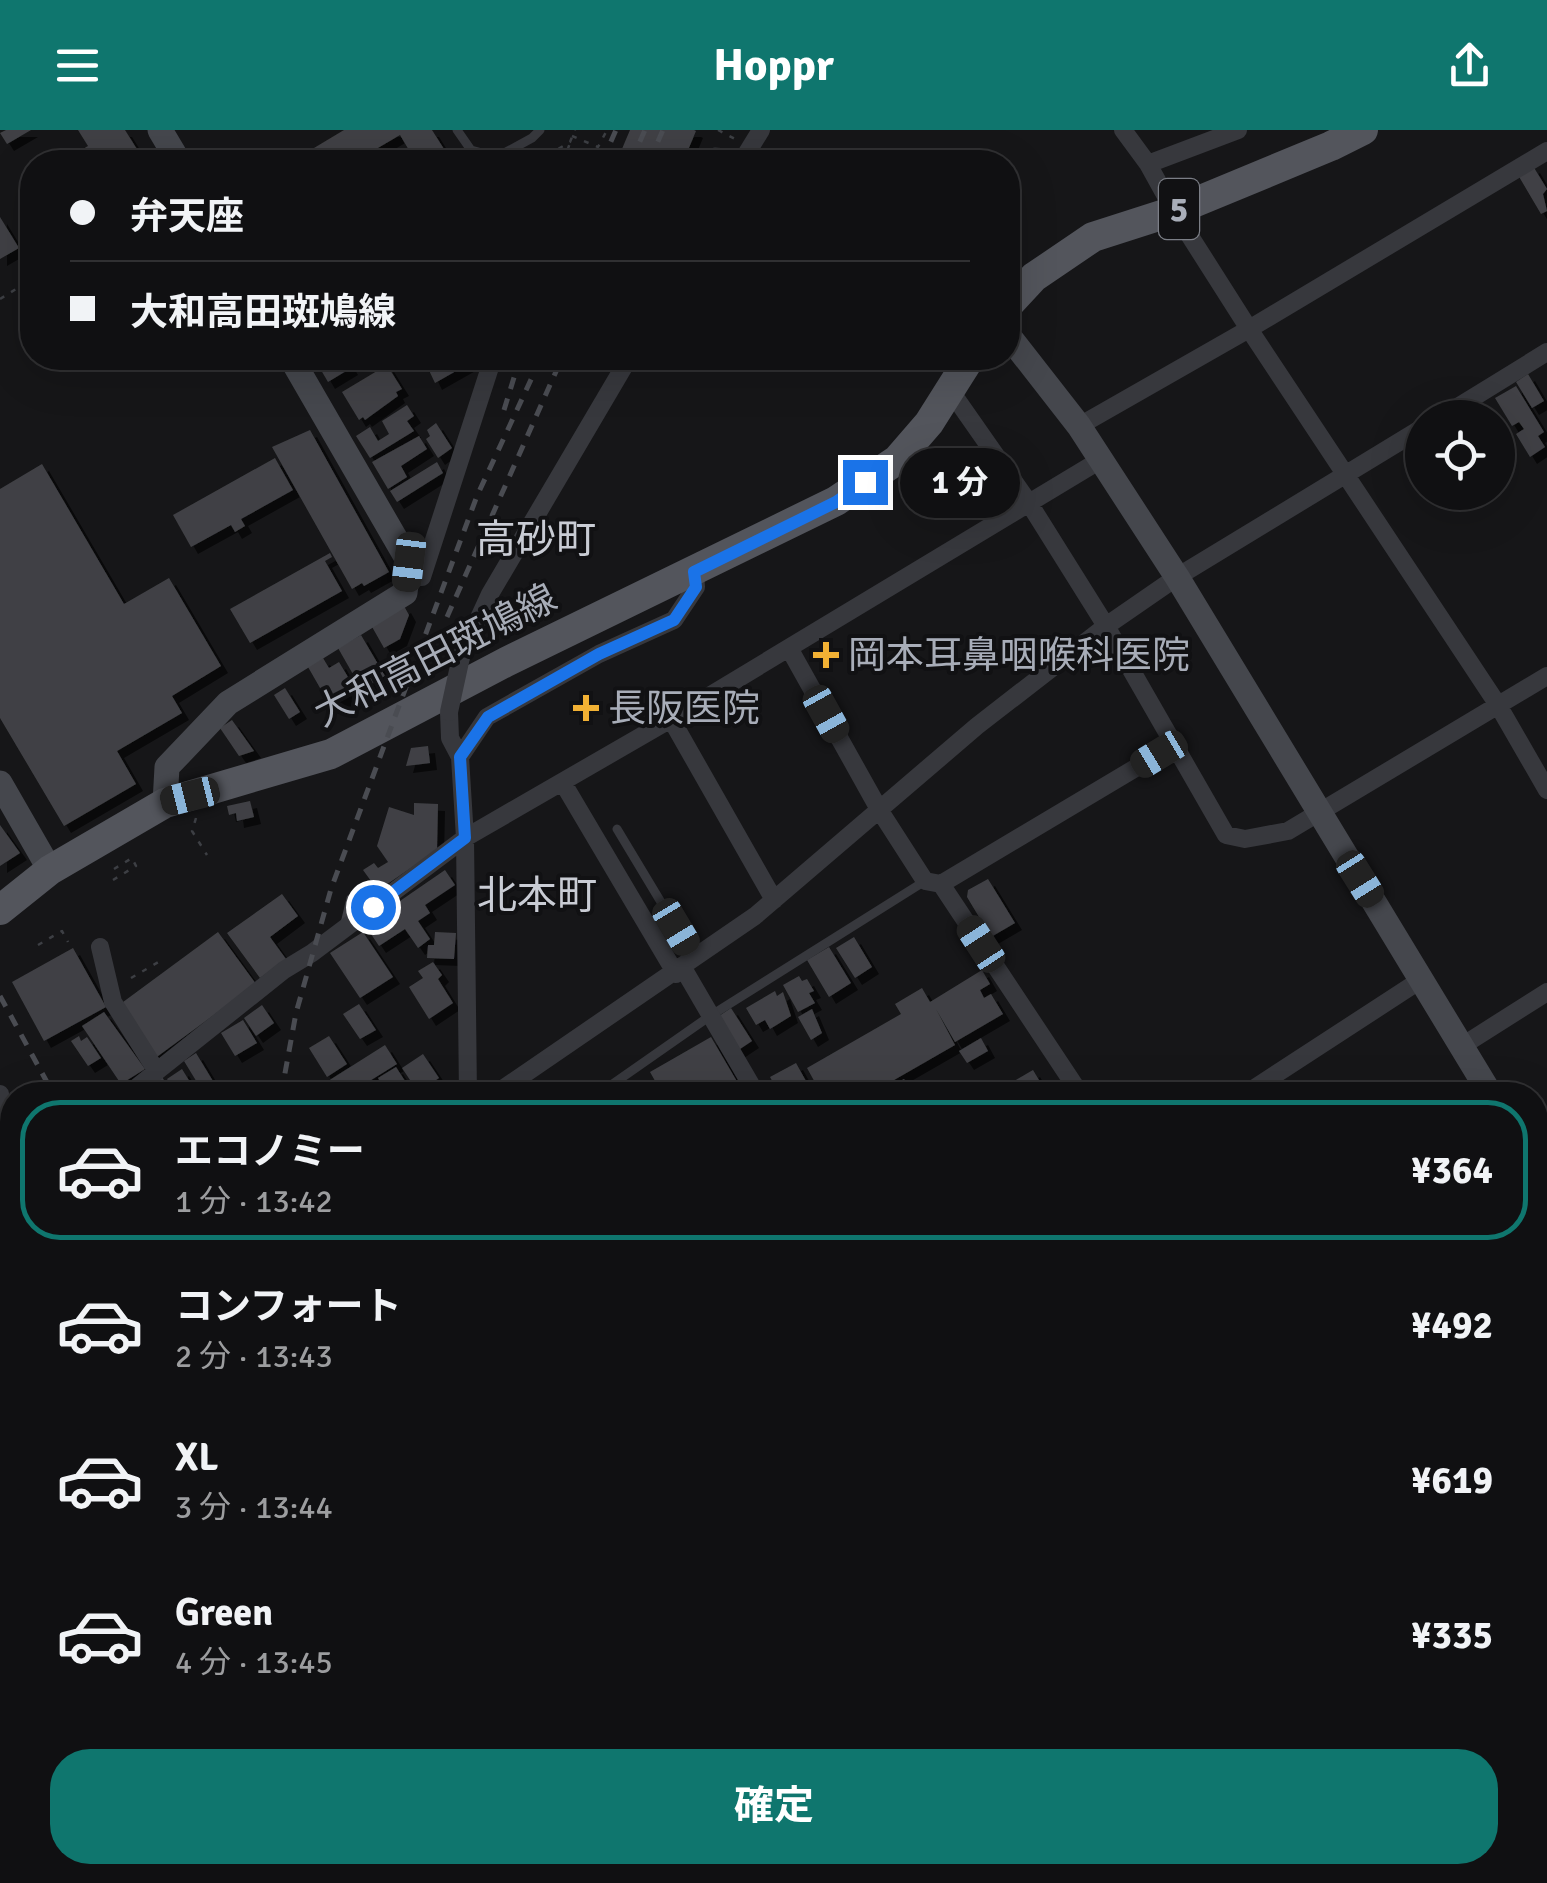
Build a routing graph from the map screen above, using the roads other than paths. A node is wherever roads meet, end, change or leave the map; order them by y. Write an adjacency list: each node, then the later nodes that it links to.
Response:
1 (540, 130): 5 (lane)
2 (1124, 130): 7 (street)
3 (1238, 130): 7 (street)
4 (1363, 130): 8 (main road, 5)
5 (510, 150)
6 (1547, 151): 10 (street)
7 (1148, 164): 8 (street)
8 (1174, 212): 9 (main road, 5); 10 (street)
9 (1020, 292)
10 (1249, 329): 19 (street); 22 (street)
11 (1020, 350): 19 (street)
12 (1547, 352): 18 (street)
13 (298, 370): 24 (street)
14 (489, 370): 24 (street)
15 (622, 370): 33 (street, bridge)
16 (962, 370): 17 (main road, 大和高田斑鳩線)
17 (950, 390): 23 (street); 25 (main road, 大和高田斑鳩線)
18 (1469, 400)
19 (1079, 426): 21 (street)
20 (1405, 438): 22 (street)
21 (1102, 460): 23 (street); 26 (street)
22 (1345, 475): 26 (street); 30 (street)
23 (1029, 504): 27 (street); 28 (street)
24 (409, 562): 37 (street)
25 (694, 572): 33 (street); 37 (main road, 大和高田斑鳩線)
26 (1177, 577): 27 (street); 39 (street)
27 (1106, 626): 32 (street); 38 (street)
28 (789, 648): 31 (street); 38 (street)
29 (1547, 676): 30 (street)
30 (1498, 705): 36 (street); 39 (street)
31 (671, 720): 35 (street); 44 (street)
32 (1179, 754): 39 (street); 43 (street)
33 (460, 757): 41 (street)
34 (0, 783): 42 (street)
35 (562, 783): 41 (street); 47 (street)
36 (1547, 790)
37 (165, 803): 42 (main road, 大和高田斑鳩線)
38 (880, 811): 43 (street); 44 (street)
39 (1319, 813): 48 (street)
40 (617, 829): 47 (lane)
41 (465, 838): 52 (street); 54 (street)
42 (50, 870): 45 (main road, 大和高田斑鳩線)
43 (933, 882): 50 (lane); 58 (street)
44 (774, 900): 47 (street)
45 (0, 910)
46 (100, 947): 52 (street)
47 (685, 967): 50 (street); 55 (street)
48 (1422, 979): 51 (street); 59 (street)
49 (1547, 992): 51 (street)
50 (710, 1016): 56 (lane); 57 (street)
51 (1462, 1046): 60 (street)
52 (156, 1070): 53 (street)
53 (142, 1082)
54 (468, 1082)
55 (513, 1082)
56 (616, 1082)
57 (750, 1082)
58 (1071, 1082)
59 (1264, 1082)
60 (1483, 1082)

